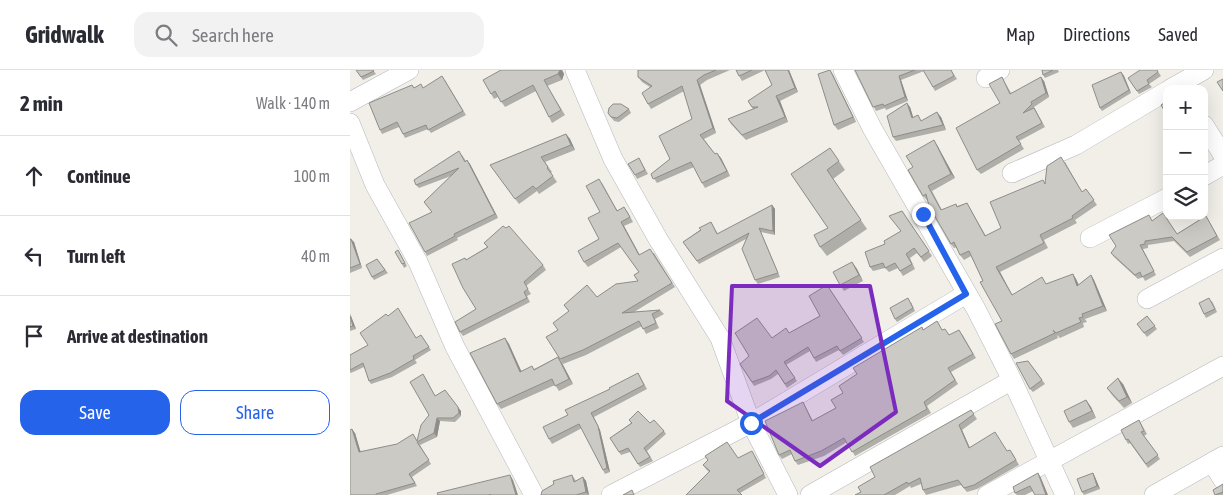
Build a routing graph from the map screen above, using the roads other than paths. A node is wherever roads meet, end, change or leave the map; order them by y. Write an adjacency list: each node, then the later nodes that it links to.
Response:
1 (409, 70): 6 (street)
2 (576, 70): 20 (street)
3 (843, 70): 16 (street)
4 (1204, 70): 5 (street)
5 (1173, 84): 11 (street)
6 (350, 102)
7 (350, 123): 24 (street)
8 (1207, 130): 9 (street)
9 (1223, 155)
10 (1223, 165): 12 (street)
11 (1012, 173)
12 (1206, 175)
13 (1163, 200): 14 (street)
14 (1090, 238)
15 (1223, 258): 17 (street)
16 (966, 294): 19 (street); 20 (street)
17 (1146, 299)
18 (1223, 366): 22 (street)
19 (1012, 380): 22 (street); 27 (street)
20 (751, 423): 25 (street); 26 (street)
21 (1218, 459): 23 (street); 30 (street)
22 (1049, 462): 28 (street); 29 (street)
23 (1223, 480)
24 (534, 495)
25 (611, 495)
26 (788, 495)
27 (810, 495)
28 (987, 495)
29 (1065, 495)
30 (1154, 495)

